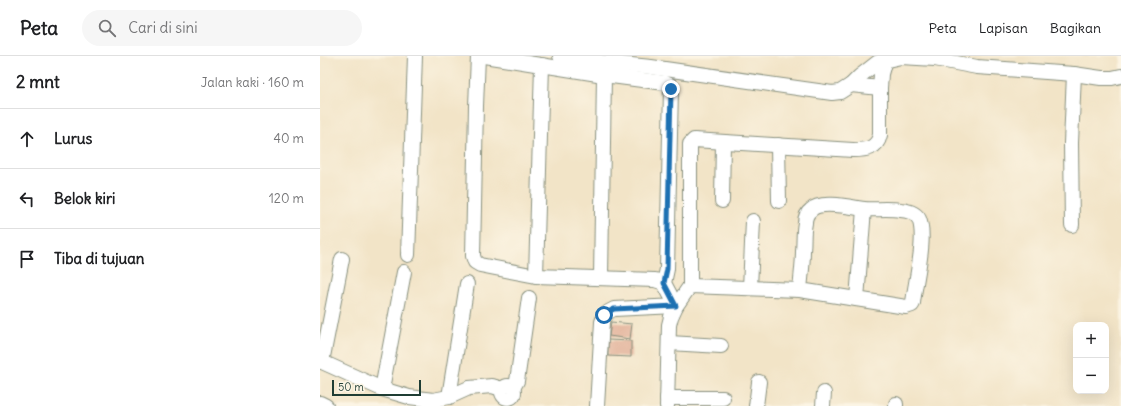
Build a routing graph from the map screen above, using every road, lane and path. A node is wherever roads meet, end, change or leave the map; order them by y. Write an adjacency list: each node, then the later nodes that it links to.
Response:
1 (414, 56): 20 (street)
2 (478, 56): 23 (street)
3 (484, 56): 6 (street)
4 (560, 56): 7 (street)
5 (885, 58): 9 (street); 11 (street); 12 (street)
6 (518, 59): 8 (street)
7 (602, 64): 8 (street); 11 (street); 24 (street); 25 (street)
8 (542, 66): 23 (street)
9 (1074, 74): 10 (street); 19 (street)
10 (1121, 76)
11 (851, 85): 12 (street)
12 (880, 88): 14 (street)
13 (723, 142): 14 (street); 15 (street); 27 (street)
14 (778, 145): 16 (street)
15 (722, 201)
16 (779, 201)
17 (864, 209): 29 (street); 31 (street); 31 (street)
18 (753, 221): 28 (street)
19 (1072, 225)
20 (408, 255)
21 (342, 259): 35 (street)
22 (404, 272): 37 (street)
23 (536, 276): 24 (street)
24 (601, 278): 25 (street)
25 (664, 283): 32 (street)
26 (467, 284): 39 (street)
27 (690, 286): 28 (street); 32 (street)
28 (750, 288): 29 (street)
29 (800, 290): 31 (street)
30 (529, 298): 38 (street)
31 (857, 299)
32 (676, 306): 33 (street); 44 (street)
33 (669, 343): 34 (street); 41 (street)
34 (721, 346)
35 (321, 362): 37 (street)
36 (759, 382): 45 (street)
37 (382, 389): 39 (street)
38 (505, 395): 39 (street)
39 (449, 397)
40 (723, 398): 41 (street)
41 (667, 402)
42 (320, 403): 43 (street)
43 (326, 406)
44 (597, 406)
45 (756, 406)

